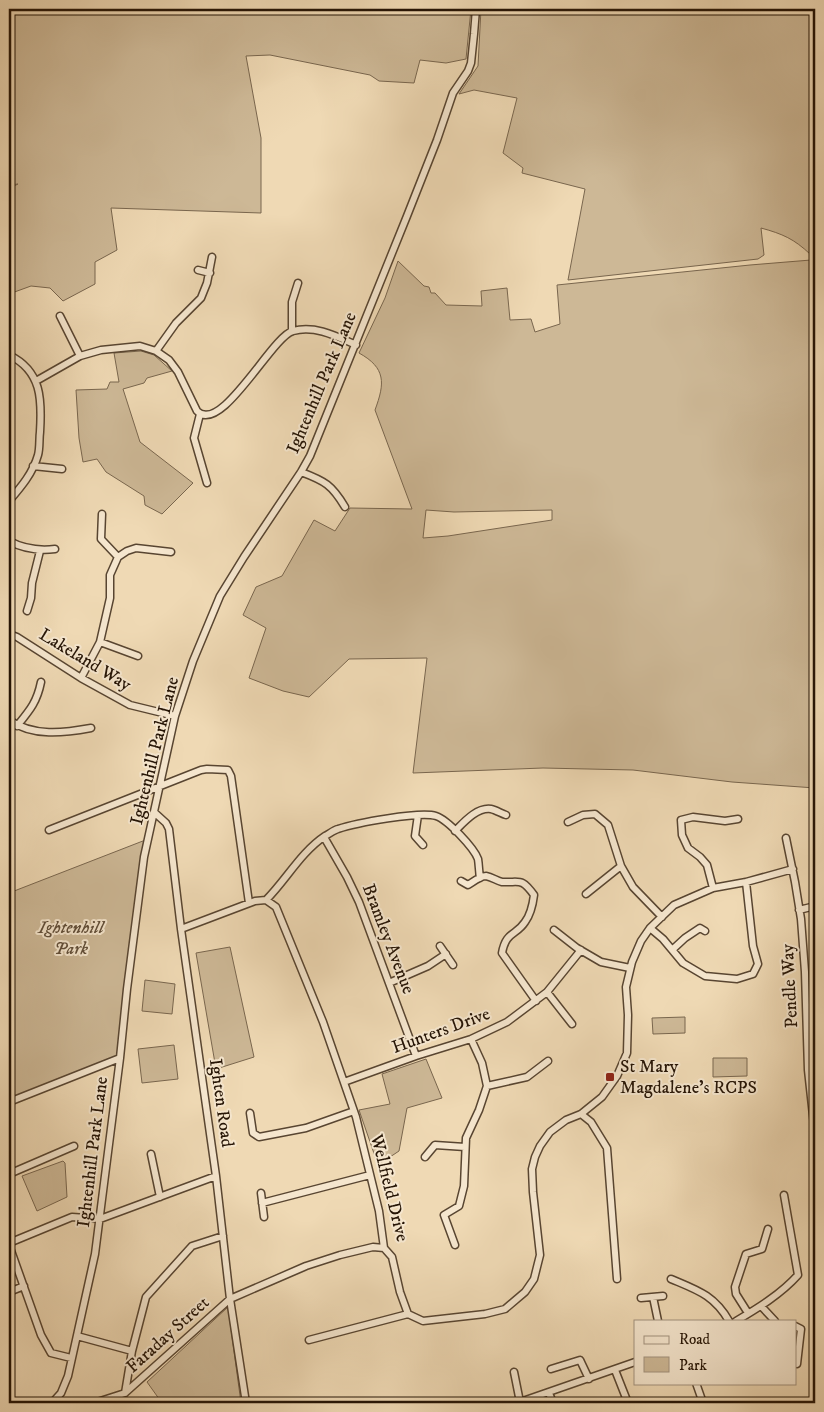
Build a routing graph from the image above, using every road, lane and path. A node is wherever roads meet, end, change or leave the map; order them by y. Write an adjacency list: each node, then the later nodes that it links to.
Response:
1 (476, 9): 8 (street, Ightenhill Park Lane)
2 (212, 257): 4 (street)
3 (198, 270): 4 (street)
4 (210, 273): 9 (street)
5 (298, 283): 7 (street)
6 (60, 319): 11 (street)
7 (292, 331): 8 (street); 13 (street)
8 (356, 345): 16 (street, Ightenhill Park Lane)
9 (156, 351): 11 (street); 13 (street)
10 (9, 355): 12 (street)
11 (80, 356): 12 (street)
12 (36, 381): 14 (street)
13 (200, 414): 17 (street)
14 (33, 466): 15 (street); 18 (street)
15 (62, 469)
16 (301, 472): 19 (street); 32 (street, Ightenhill Park Lane)
17 (207, 483)
18 (9, 498)
19 (344, 507)
20 (102, 514): 25 (street)
21 (9, 541): 23 (street)
22 (55, 549): 23 (street)
23 (40, 551): 26 (street)
24 (171, 552): 25 (street)
25 (118, 557): 28 (street)
26 (28, 611)
27 (9, 634): 30 (street, Lakeland Way)
28 (100, 642): 29 (street); 30 (street)
29 (138, 656)
30 (81, 678): 32 (street, Lakeland Way)
31 (41, 682): 34 (street)
32 (175, 716): 36 (street, Ightenhill Park Lane)
33 (9, 720): 34 (street)
34 (17, 726): 35 (street)
35 (91, 728)
36 (161, 785): 37 (street, Ightenhill Park Lane); 42 (street); 55 (street)
37 (155, 814): 60 (street, Ighten Road); 77 (street, Ightenhill Park Lane)
38 (418, 815): 43 (street); 44 (street); 46 (street)
39 (506, 815): 43 (street)
40 (738, 819): 52 (street)
41 (568, 822): 47 (street)
42 (49, 830)
43 (456, 831): 49 (street)
44 (324, 837): 54 (street); 69 (street, Bramley Avenue)
45 (786, 838): 48 (street, Pendle Way)
46 (423, 845)
47 (621, 866): 53 (street); 58 (street)
48 (793, 869): 51 (street); 57 (street, Pendle Way)
49 (480, 878): 50 (street); 71 (street)
50 (461, 881)
51 (746, 882): 52 (street); 65 (street)
52 (713, 888): 58 (street)
53 (586, 894)
54 (266, 900): 55 (street); 79 (street, Wellfield Drive)
55 (249, 903): 60 (street)
56 (815, 906): 57 (street)
57 (799, 910): 72 (street, Pendle Way)
58 (662, 916): 59 (street)
59 (650, 928): 65 (street); 68 (street)
60 (181, 929): 93 (street, Ighten Road)
61 (554, 930): 64 (street)
62 (705, 931): 65 (street)
63 (440, 946): 66 (street)
64 (581, 950): 68 (street); 70 (street, Hunters Drive)
65 (672, 950)
66 (446, 954): 67 (street); 69 (street)
67 (453, 964)
68 (630, 968): 85 (street)
69 (389, 982): 76 (street, Bramley Avenue)
70 (547, 992): 71 (street, Hunters Drive); 74 (street)
71 (536, 1001): 75 (street, Hunters Drive)
72 (807, 1019): 73 (street); 81 (street, Pendle Way)
73 (815, 1019)
74 (572, 1024)
75 (471, 1039): 76 (street, Hunters Drive); 80 (street)
76 (416, 1056): 79 (street, Hunters Drive)
77 (120, 1058): 82 (street); 99 (street, Ightenhill Park Lane)
78 (548, 1061): 80 (street)
79 (344, 1082): 83 (street, Wellfield Drive)
80 (487, 1086): 88 (street)
81 (814, 1100): 86 (street, Pendle Way)
82 (9, 1102)
83 (354, 1111): 84 (street); 92 (street, Wellfield Drive)
84 (250, 1113)
85 (581, 1114): 106 (street); 115 (street)
86 (815, 1134)
87 (74, 1146): 91 (street)
88 (465, 1147): 90 (street); 103 (street)
89 (151, 1154): 96 (street)
90 (426, 1157)
91 (9, 1174)
92 (370, 1175): 97 (street); 104 (street, Wellfield Drive)
93 (216, 1176): 96 (street); 101 (street, Ighten Road)
94 (262, 1192): 97 (street)
95 (784, 1195): 113 (street)
96 (160, 1197): 99 (street)
97 (262, 1203): 98 (street)
98 (264, 1217)
99 (100, 1220): 102 (street); 121 (street, Ightenhill Park Lane)
100 (768, 1229): 114 (street)
101 (223, 1236): 112 (street, Ighten Road); 123 (street)
102 (9, 1244): 107 (street)
103 (456, 1245)
104 (384, 1248): 112 (street, Faraday Street); 115 (street, Wellfield Drive)
105 (671, 1279): 117 (street)
106 (617, 1280)
107 (24, 1286): 108 (street); 124 (street)
108 (9, 1292)
109 (663, 1296): 110 (street)
110 (653, 1297): 111 (street); 116 (street)
111 (641, 1298)
112 (230, 1300): 132 (street, Faraday Street); 137 (street, Ighten Road)
113 (760, 1306): 114 (street); 119 (street)
114 (748, 1313): 118 (street)
115 (408, 1314): 122 (street)
116 (658, 1320)
117 (728, 1320)
118 (738, 1320)
119 (774, 1320)
120 (796, 1326): 126 (street)
121 (77, 1336): 123 (street); 124 (street, Ightenhill Park Lane)
122 (309, 1340)
123 (132, 1351): 132 (street)
124 (71, 1358): 135 (street, Ightenhill Park Lane)
125 (634, 1362): 128 (street)
126 (797, 1364)
127 (551, 1368): 130 (street)
128 (615, 1370): 130 (street); 142 (street)
129 (514, 1372): 140 (street)
130 (589, 1379): 133 (street)
131 (696, 1384): 143 (street)
132 (125, 1393): 134 (street)
133 (549, 1393): 140 (street); 141 (street)
134 (110, 1401): 136 (street)
135 (52, 1403)
136 (94, 1403)
137 (246, 1403)
138 (388, 1403): 139 (street)
139 (420, 1403)
140 (519, 1403)
141 (553, 1403)
142 (628, 1403)
143 (703, 1403)

